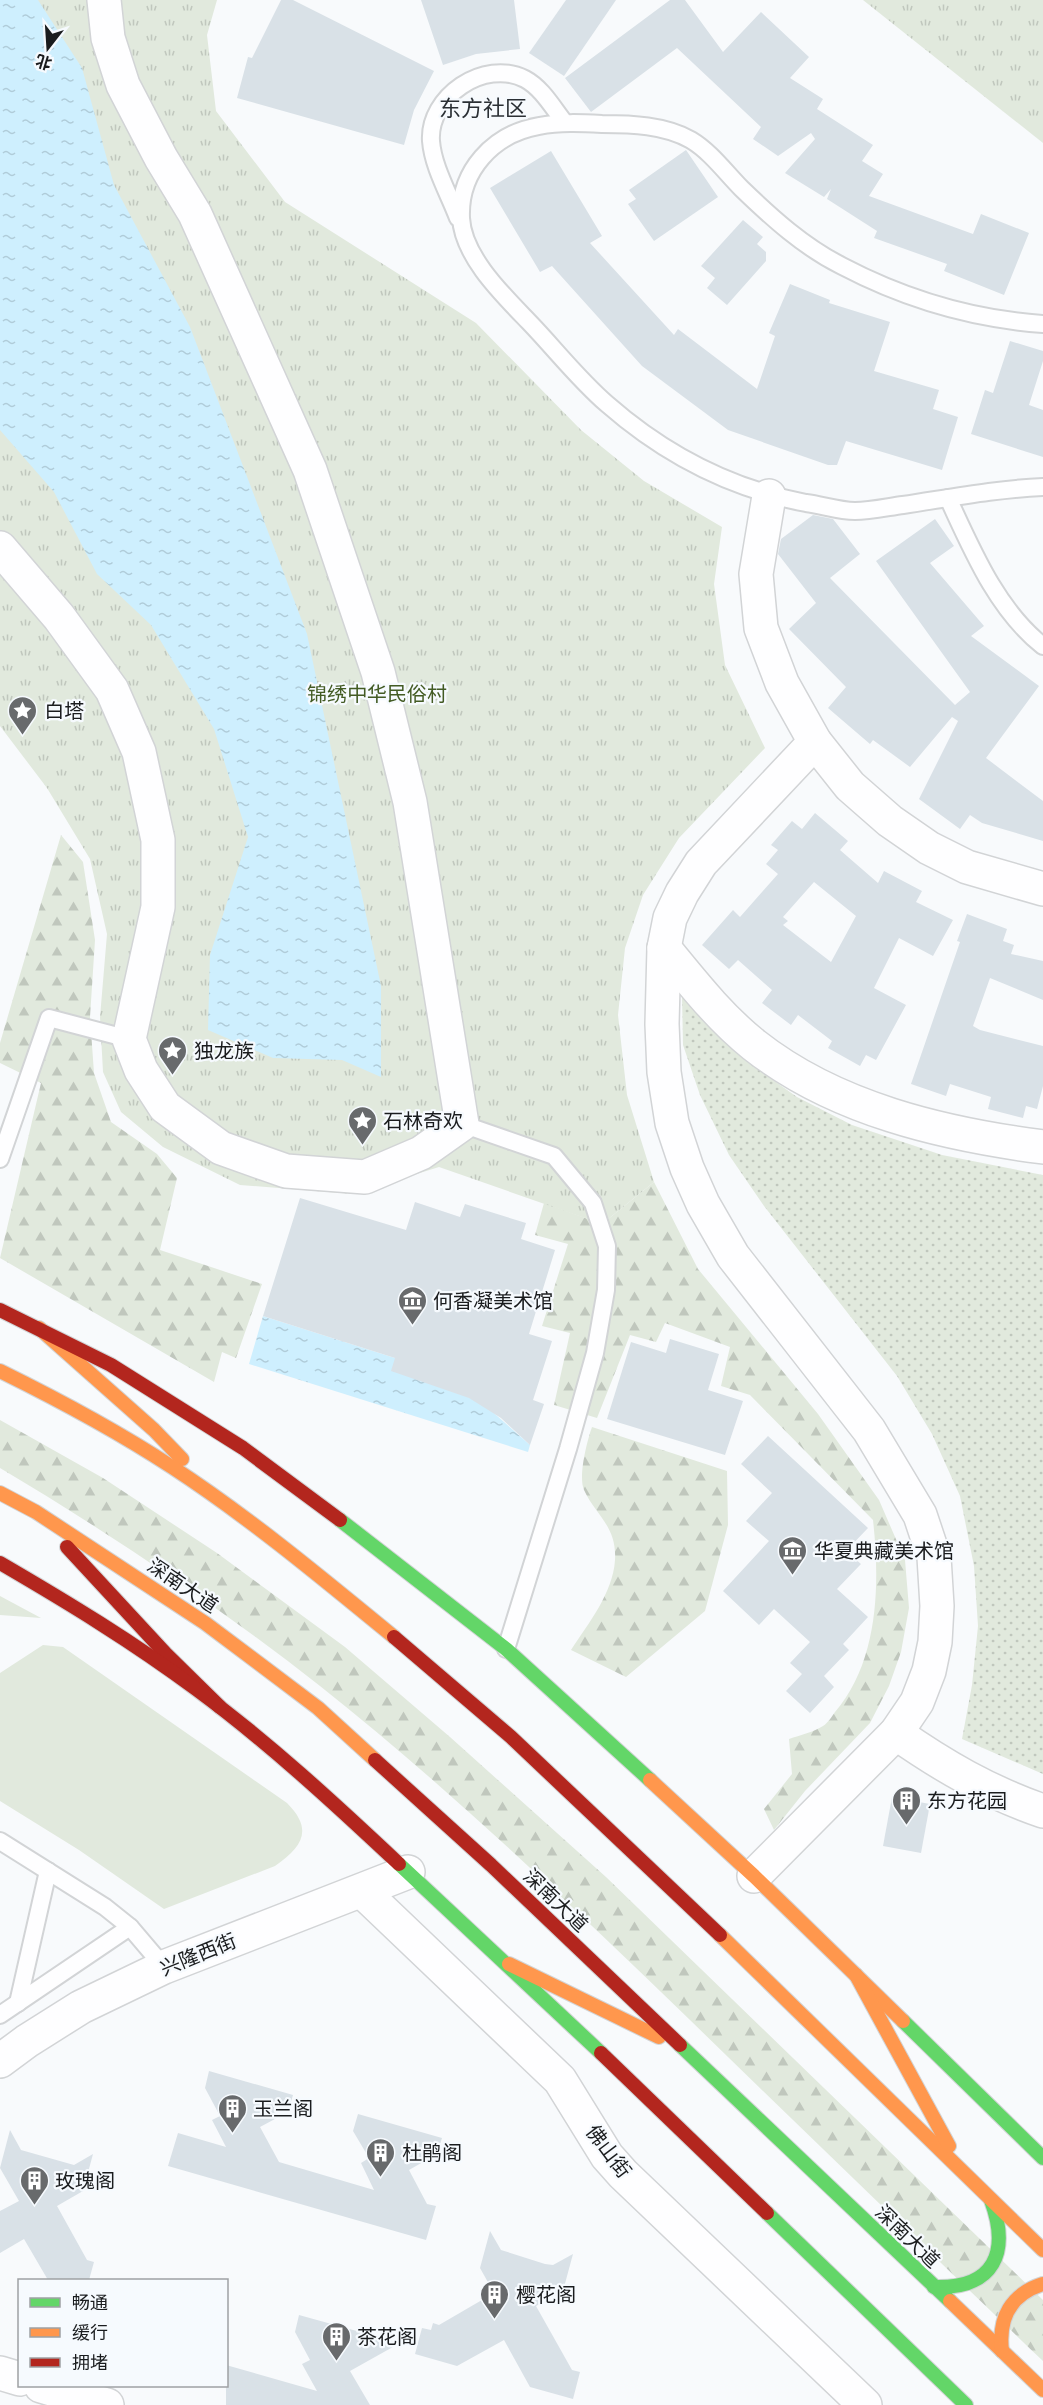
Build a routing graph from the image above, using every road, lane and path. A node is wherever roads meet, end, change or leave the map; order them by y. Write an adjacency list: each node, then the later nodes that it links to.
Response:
1 (104, 0): 14 (street)
2 (565, 123): 3 (lane); 3 (lane); 4 (lane)
3 (462, 226): 6 (lane)
4 (1043, 324)
5 (1043, 487): 7 (lane)
6 (769, 496): 7 (lane); 10 (street)
7 (948, 498): 9 (lane)
8 (0, 548): 13 (street)
9 (1043, 646)
10 (814, 742): 11 (street); 12 (street)
11 (1043, 889)
12 (664, 948): 15 (street); 26 (street)
13 (129, 1039): 14 (street); 16 (lane)
14 (462, 1124): 24 (lane)
15 (1043, 1147)
16 (0, 1160)
17 (0, 1310): 18 (main road)
18 (39, 1328): 21 (main road); 24 (main road)
19 (0, 1371): 21 (main road)
20 (0, 1493): 22 (main road, 深南大道)
21 (227, 1505): 42 (main road)
22 (36, 1512): 25 (main road); 39 (main road, 深南大道)
23 (0, 1563): 25 (main road)
24 (506, 1649): 31 (main road)
25 (220, 1707): 30 (main road)
26 (896, 1733): 27 (street); 31 (street)
27 (1042, 1811)
28 (0, 1841): 29 (lane)
29 (48, 1871): 33 (lane); 37 (lane)
30 (408, 1872): 32 (street, 兴隆西街); 34 (main road)
31 (754, 1876): 36 (main road)
32 (362, 1891): 35 (street, 兴隆西街); 53 (street, 佛山街)
33 (130, 1927): 35 (lane); 37 (lane)
34 (509, 1964): 39 (main road); 54 (main road)
35 (164, 1967): 40 (street, 兴隆西街)
36 (856, 1975): 41 (main road); 42 (main road)
37 (18, 2003): 38 (lane)
38 (0, 2015)
39 (687, 2051): 46 (main road, 深南大道)
40 (0, 2061)
41 (1043, 2157)
42 (966, 2177): 43 (main road)
43 (991, 2200): 44 (main road); 46 (main road)
44 (1043, 2250)
45 (1043, 2284): 47 (main road)
46 (934, 2287): 47 (main road, 深南大道)
47 (1002, 2351): 51 (main road, 深南大道)
48 (0, 2373): 49 (street)
49 (18, 2378)
50 (48, 2387): 52 (street)
51 (1043, 2390)
52 (107, 2405)
53 (865, 2405)
54 (966, 2405)

